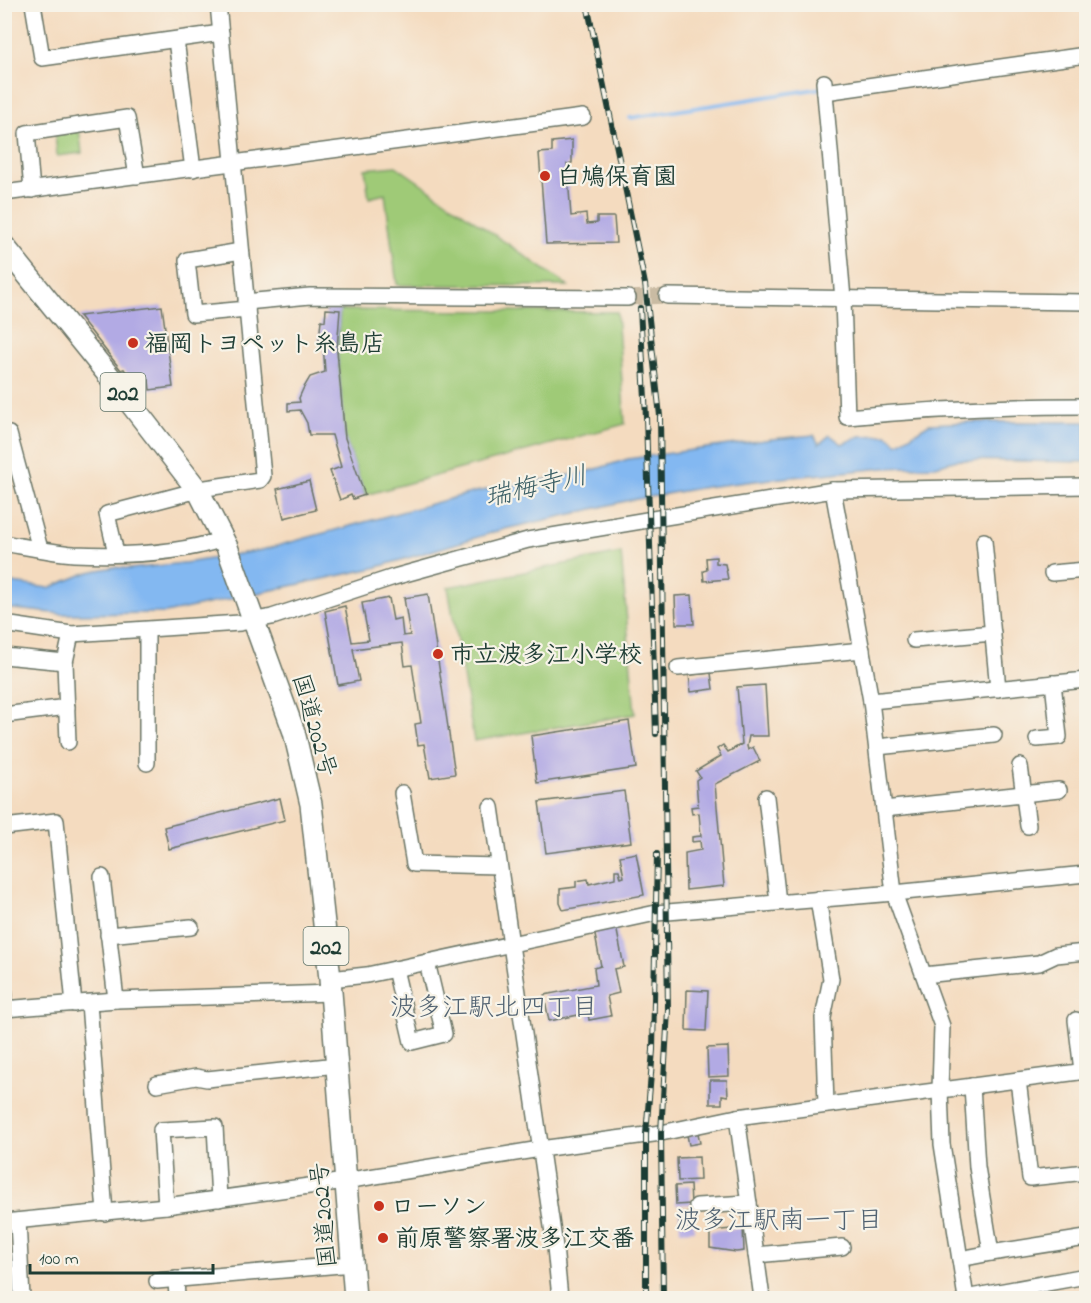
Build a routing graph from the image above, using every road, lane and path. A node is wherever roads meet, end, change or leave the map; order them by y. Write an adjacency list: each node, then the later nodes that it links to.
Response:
1 (33, 4): 4 (street)
2 (218, 4): 3 (street)
3 (220, 33): 4 (street); 7 (street)
4 (176, 40): 8 (street)
5 (1086, 55): 16 (street)
6 (583, 117): 7 (street)
7 (234, 164): 8 (street); 13 (street)
8 (193, 169): 9 (street)
9 (137, 176): 10 (street); 10 (street)
10 (32, 190): 11 (street)
11 (4, 193)
12 (4, 246): 23 (highway, 国道202号 / 202)
13 (242, 251): 18 (street); 18 (street)
14 (667, 296): 16 (street)
15 (628, 298): 18 (street)
16 (843, 298): 17 (street); 19 (street)
17 (1086, 302)
18 (247, 306): 23 (street)
19 (1086, 406)
20 (4, 435): 27 (street)
21 (1086, 486): 22 (street)
22 (833, 490): 31 (street); 37 (street)
23 (199, 492): 26 (highway, 国道202号 / 202); 28 (street)
24 (984, 541): 34 (street)
25 (4, 543): 27 (street)
26 (225, 543): 28 (street); 31 (highway, 国道202号 / 202)
27 (40, 549): 28 (street)
28 (116, 553)
29 (1086, 570): 30 (street)
30 (1052, 573)
31 (252, 611): 33 (street); 74 (highway, 国道202号 / 202)
32 (4, 624): 35 (street)
33 (147, 630): 35 (street); 51 (street)
34 (993, 633): 36 (street); 43 (street)
35 (71, 634): 39 (street)
36 (914, 640)
37 (862, 650): 40 (street); 44 (street)
38 (4, 656): 39 (street)
39 (66, 662): 45 (street)
40 (678, 668)
41 (1086, 680): 42 (street)
42 (1053, 683): 43 (street); 48 (street)
43 (999, 689): 44 (street)
44 (872, 701): 50 (street)
45 (67, 706): 46 (street); 49 (street)
46 (4, 715)
47 (994, 735): 50 (street)
48 (1037, 739)
49 (68, 742)
50 (877, 747): 58 (street)
51 (147, 763)
52 (1020, 766): 55 (street)
53 (1059, 790): 55 (street)
54 (402, 793): 61 (street)
55 (1024, 794): 58 (street); 59 (street)
56 (766, 797): 66 (street)
57 (491, 807): 61 (street)
58 (884, 809): 64 (street)
59 (1028, 826)
60 (4, 827): 77 (street)
61 (499, 866): 69 (street)
62 (1086, 874): 64 (street)
63 (102, 877): 68 (street)
64 (894, 893): 65 (street); 73 (street)
65 (818, 899): 66 (street); 86 (street)
66 (778, 902): 69 (street)
67 (191, 927): 68 (street)
68 (108, 935): 76 (street)
69 (510, 944): 71 (street); 88 (street)
70 (1086, 952): 73 (street)
71 (427, 962): 72 (street); 72 (street)
72 (395, 969): 74 (street)
73 (924, 975): 85 (street)
74 (331, 986): 76 (street); 80 (highway, 国道202号 / 202)
75 (4, 989): 78 (street)
76 (116, 1000): 77 (street)
77 (81, 1004): 78 (street); 95 (street)
78 (5, 1009)
79 (1076, 1020): 81 (street)
80 (337, 1065): 83 (street); 90 (highway, 国道202号 / 202)
81 (1084, 1071): 82 (street)
82 (1018, 1080): 84 (street); 89 (street)
83 (157, 1084)
84 (972, 1086): 85 (street); 99 (street)
85 (940, 1090): 86 (street); 101 (street)
86 (826, 1105): 87 (street)
87 (737, 1117): 88 (street); 92 (street)
88 (540, 1149): 90 (street); 111 (street)
89 (1086, 1172)
90 (345, 1181): 91 (street); 102 (highway, 国道202号 / 202)
91 (219, 1199): 93 (street); 93 (street)
92 (749, 1203): 94 (street); 100 (street)
93 (166, 1206): 95 (street)
94 (697, 1206)
95 (105, 1213): 96 (street)
96 (11, 1221): 108 (street)
97 (1086, 1238): 99 (street)
98 (842, 1247): 100 (street)
99 (991, 1252): 101 (street)
100 (756, 1255): 112 (street)
101 (960, 1258): 107 (street)
102 (352, 1264): 104 (street); 110 (highway, 国道202号 / 202)
103 (1086, 1276): 106 (street)
104 (176, 1279): 105 (street); 109 (street)
105 (157, 1281)
106 (1033, 1292): 107 (street)
107 (966, 1298)
108 (22, 1299)
109 (177, 1299)
110 (355, 1299)
111 (560, 1299)
112 (762, 1299)

